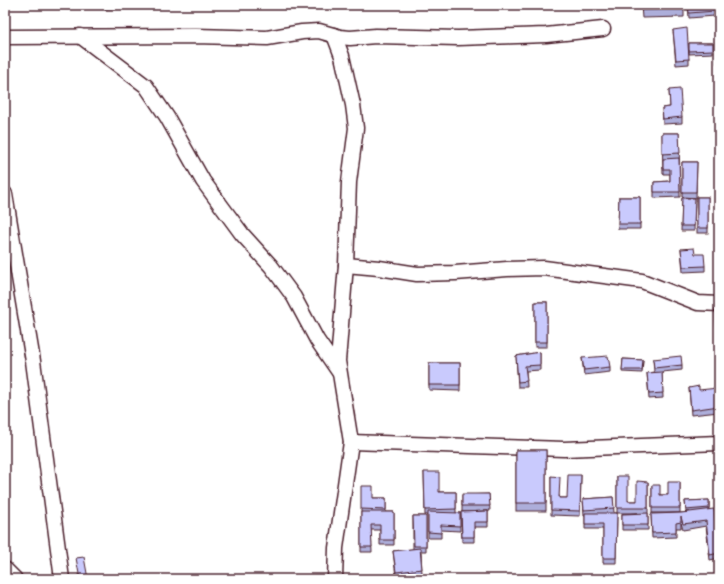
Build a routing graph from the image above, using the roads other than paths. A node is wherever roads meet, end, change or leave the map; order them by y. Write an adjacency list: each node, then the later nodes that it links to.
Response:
1 (603, 29): 2 (street)
2 (334, 35): 3 (street); 6 (street)
3 (80, 36): 4 (street); 8 (street)
4 (5, 37)
5 (5, 194): 13 (street)
6 (346, 265): 7 (street); 8 (street)
7 (719, 304)
8 (339, 372): 9 (street)
9 (351, 442): 10 (street); 14 (street)
10 (719, 443)
11 (5, 569): 12 (street)
12 (15, 579)
13 (62, 579)
14 (335, 579)

